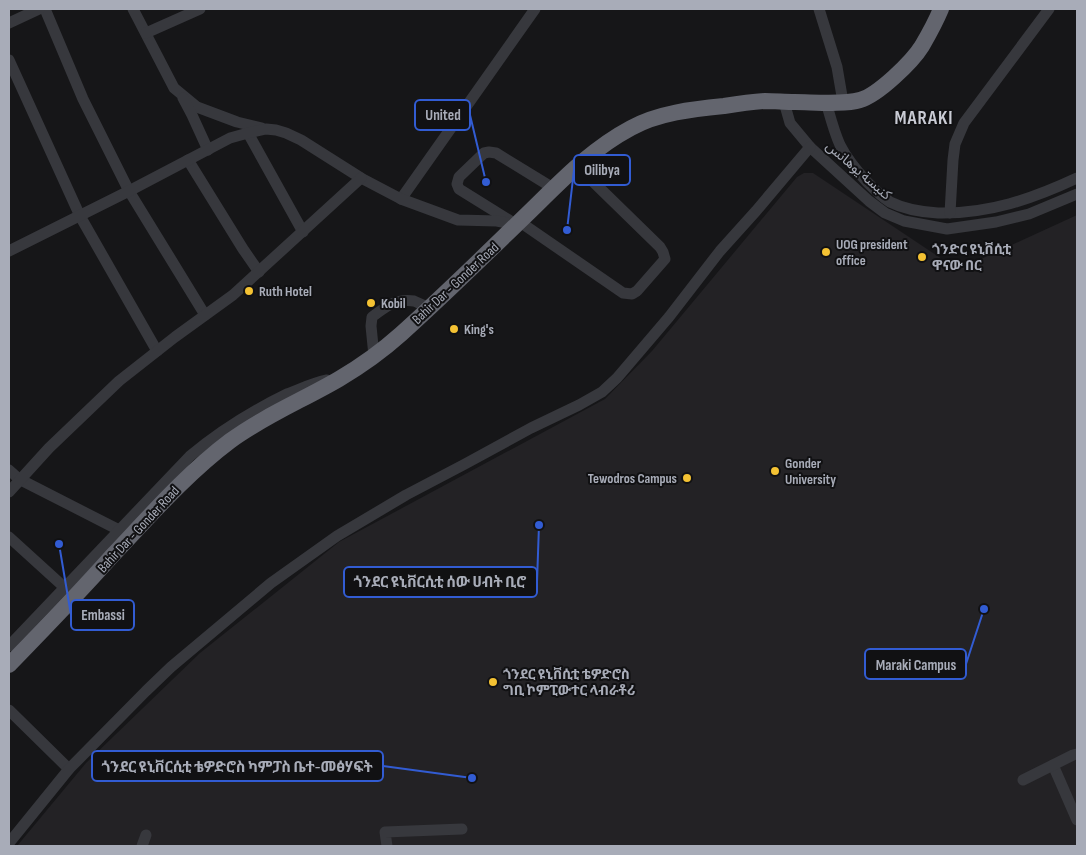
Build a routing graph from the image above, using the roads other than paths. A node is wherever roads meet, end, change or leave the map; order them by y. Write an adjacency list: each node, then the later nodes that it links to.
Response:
1 (40, 9): 9 (street)
2 (45, 9): 25 (street)
3 (133, 9): 10 (street)
4 (200, 9): 10 (street)
5 (534, 9): 27 (street)
6 (819, 9): 15 (street)
7 (941, 9): 15 (highway, Bahir Dar - Gonder Road)
8 (1049, 9): 31 (street)
9 (9, 23)
10 (146, 33): 12 (street)
11 (9, 60): 33 (street)
12 (179, 92): 16 (street); 19 (street)
13 (784, 102): 14 (highway, Bahir Dar - Gonder Road); 18 (street, كنيسة يوهانس); 21 (highway, Bahir Dar - Gonder Road)
14 (826, 102): 15 (highway, Bahir Dar - Gonder Road); 29 (street)
15 (842, 102)
16 (266, 129): 17 (street); 22 (street)
17 (248, 133): 19 (street); 35 (street)
18 (810, 147): 30 (street, كنيسة يوهانس); 54 (street)
19 (208, 150): 20 (street)
20 (188, 160): 25 (street); 37 (street)
21 (577, 166): 24 (highway, Bahir Dar - Gonder Road); 34 (street)
22 (362, 178): 27 (street); 35 (street)
23 (1077, 178): 28 (street)
24 (553, 188): 34 (highway, Bahir Dar - Gonder Road); 34 (street)
25 (129, 191): 33 (street); 39 (street)
26 (1077, 194): 32 (street, كنيسة يوهانس)
27 (401, 199): 34 (street)
28 (1020, 201): 31 (street); 32 (street)
29 (892, 202): 30 (street); 31 (street)
30 (885, 213): 32 (street, كنيسة يوهانس)
31 (950, 213)
32 (1025, 215)
33 (80, 216): 36 (street); 40 (street)
34 (518, 223): 38 (highway, Bahir Dar - Gonder Road)
35 (303, 232): 37 (street)
36 (9, 251)
37 (259, 272): 39 (street)
38 (429, 308): 41 (highway, Bahir Dar - Gonder Road); 41 (street)
39 (205, 315): 40 (street)
40 (157, 351): 44 (street)
41 (374, 356): 42 (highway, Bahir Dar - Gonder Road)
42 (341, 378): 46 (street); 50 (highway, Bahir Dar - Gonder Road)
43 (9, 470): 44 (street)
44 (19, 479): 45 (street); 46 (street)
45 (9, 492)
46 (119, 530): 48 (street)
47 (9, 536): 48 (street)
48 (64, 587): 49 (street)
49 (9, 646)
50 (9, 665)
51 (9, 710): 54 (street)
52 (1077, 754): 53 (street)
53 (1053, 765): 55 (street); 56 (street)
54 (69, 769): 58 (street)
55 (1022, 780)
56 (1077, 820)
57 (462, 829): 59 (street)
58 (9, 843)
59 (387, 846)

